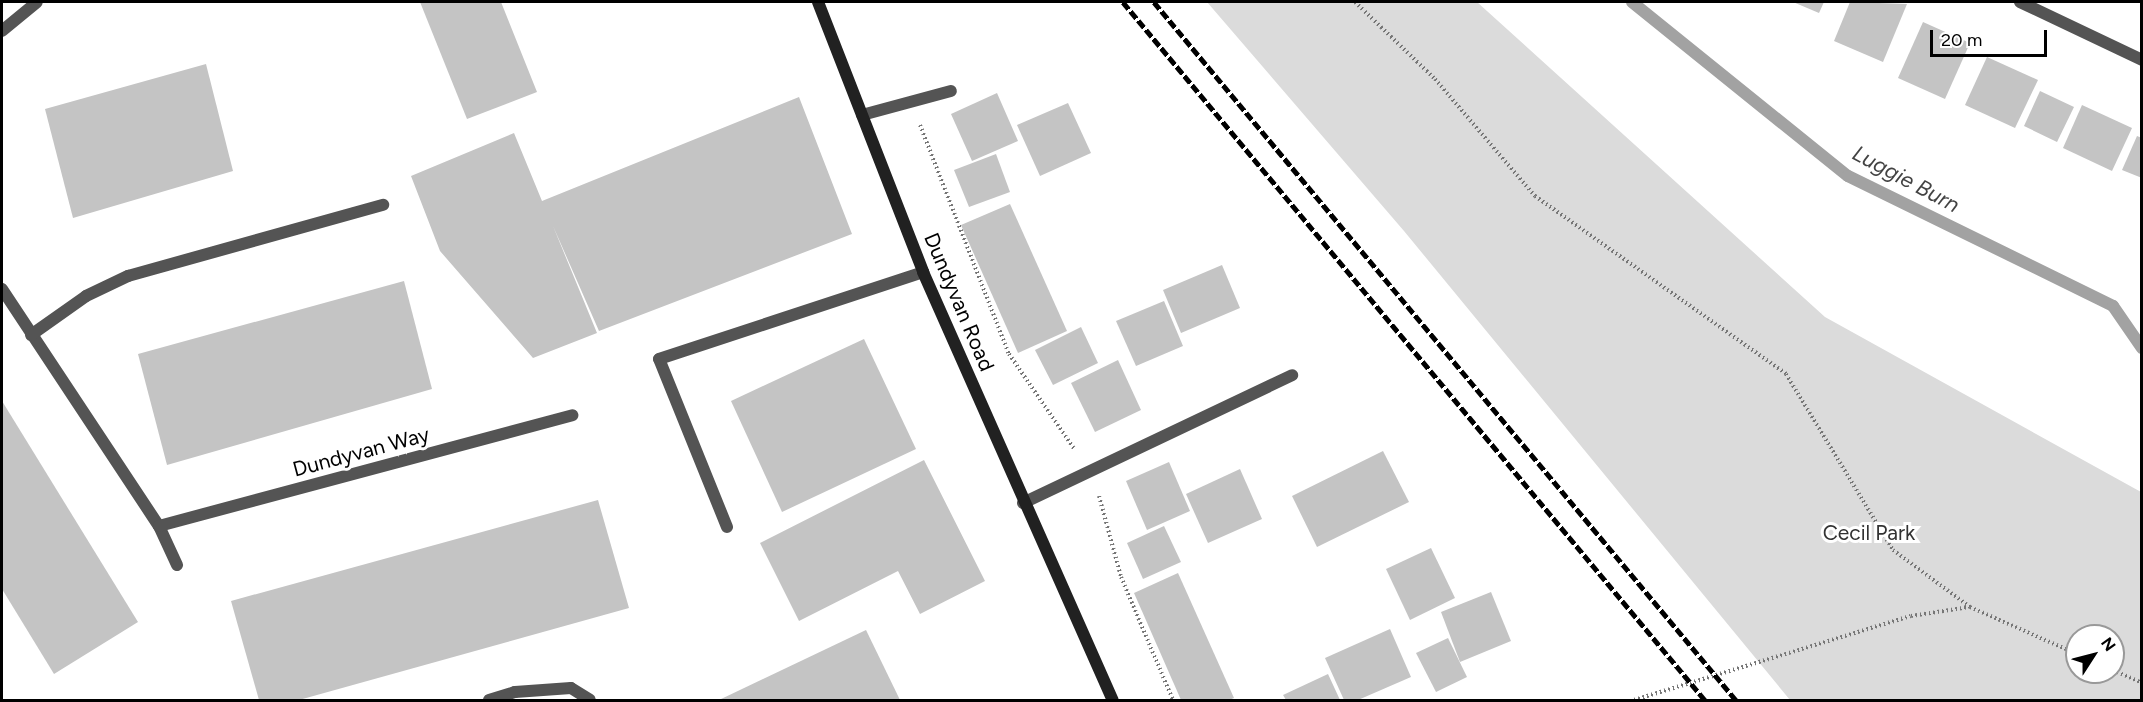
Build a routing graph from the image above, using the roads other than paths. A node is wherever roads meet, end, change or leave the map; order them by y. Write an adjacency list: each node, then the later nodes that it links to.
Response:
1 (37, 2): 4 (street)
2 (818, 2): 7 (main road, Dundyvan Road)
3 (2020, 2): 5 (street)
4 (2, 31)
5 (2142, 60)
6 (951, 91): 7 (street)
7 (862, 115): 9 (main road, Dundyvan Road)
8 (383, 205): 11 (street)
9 (923, 272): 14 (main road, Dundyvan Road); 16 (street)
10 (2, 290): 11 (street)
11 (31, 335): 15 (street)
12 (1292, 375): 14 (street)
13 (572, 415): 15 (street, Dundyvan Way)
14 (1023, 503): 20 (main road, Dundyvan Road)
15 (159, 526): 17 (street)
16 (727, 527)
17 (177, 565)
18 (489, 700): 19 (street)
19 (590, 700)
20 (1113, 700)

